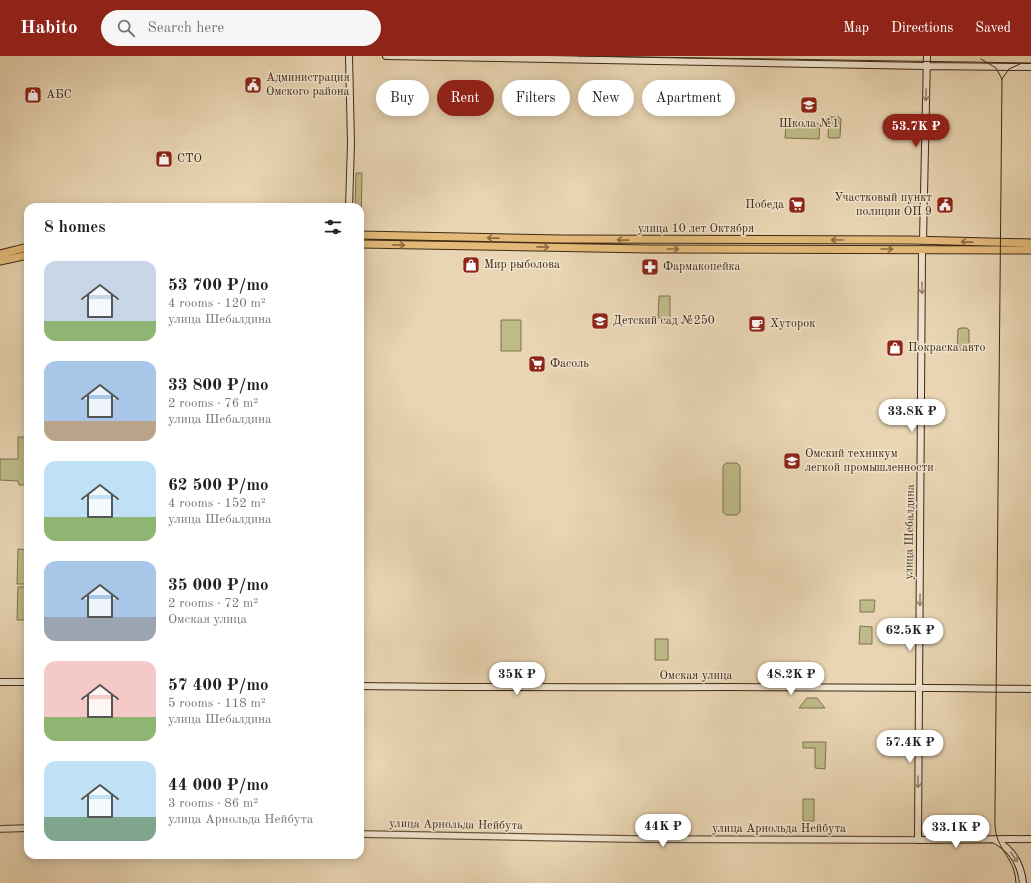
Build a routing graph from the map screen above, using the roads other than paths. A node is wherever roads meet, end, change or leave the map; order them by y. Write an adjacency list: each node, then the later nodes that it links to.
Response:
1 (349, 56): 6 (main road)
2 (386, 56): 4 (main road)
3 (927, 56): 4 (main road, улица Шебалдина)
4 (926, 66): 5 (main road); 8 (main road, улица Шебалдина, one-way to 8)
5 (1031, 67)
6 (349, 203)
7 (364, 235): 8 (main road, улица 10 лет Октября, one-way to 7)
8 (923, 240): 9 (main road, улица 10 лет Октября, one-way to 8); 12 (main road, улица Шебалдина)
9 (1031, 243)
10 (364, 244): 12 (main road, улица 10 лет Октября, one-way to 12)
11 (24, 248): 14 (main road)
12 (922, 249): 13 (main road, улица 10 лет Октября); 20 (main road, улица Шебалдина, one-way to 20)
13 (1031, 250)
14 (0, 254)
15 (24, 256): 16 (main road)
16 (0, 261)
17 (0, 682): 18 (main road)
18 (24, 682)
19 (364, 686): 20 (main road, Омская улица)
20 (919, 687): 21 (main road, Омская улица); 27 (main road, улица Шебалдина, one-way to 27)
21 (1031, 689)
22 (24, 828): 23 (street)
23 (0, 829)
24 (364, 834): 27 (street, улица Арнольда Нейбута)
25 (994, 839): 26 (main road, улица Арнольда Нейбута); 27 (main road, улица Арнольда Нейбута); 28 (main road, one-way to 28)
26 (1031, 839)
27 (918, 840)
28 (1023, 883)

